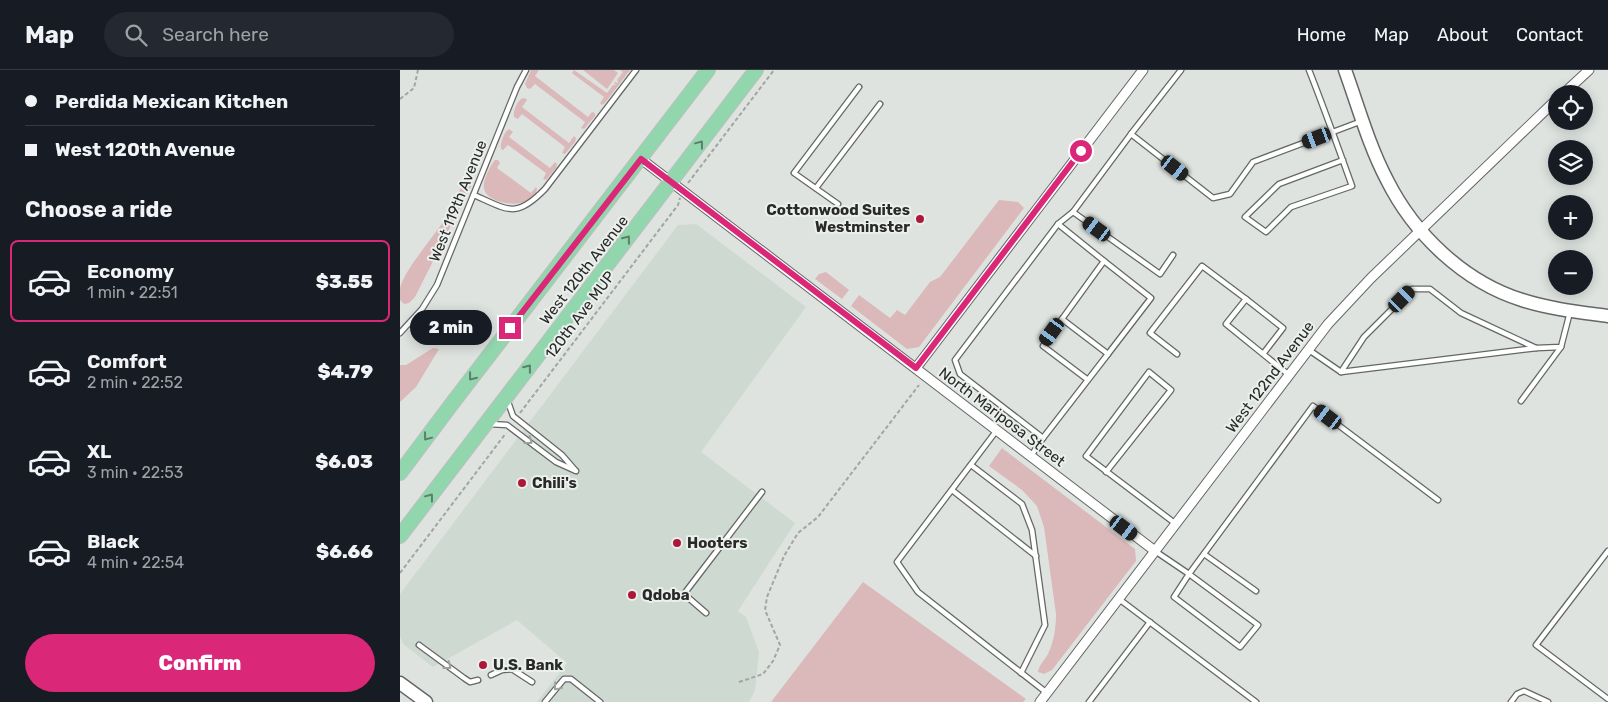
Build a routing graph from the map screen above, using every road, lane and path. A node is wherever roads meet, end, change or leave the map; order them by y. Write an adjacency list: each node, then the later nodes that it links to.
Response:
1 (418, 70): 14 (path)
2 (526, 70): 24 (lane, West 119th Avenue)
3 (636, 70): 24 (lane)
4 (708, 70): 20 (main road, West 120th Avenue)
5 (756, 70): 22 (main road, West 120th Avenue, one-way to 5)
6 (774, 70): 22 (path, 120th Ave MUP)
7 (1181, 70): 19 (lane)
8 (1309, 70): 18 (lane)
9 (1345, 70): 17 (street)
10 (1589, 70): 12 (street)
11 (1137, 72): 42 (street)
12 (1573, 85)
13 (859, 87): 23 (lane)
14 (400, 99)
15 (880, 104): 23 (lane)
16 (1548, 108): 28 (street, West 122nd Avenue)
17 (1364, 121): 18 (lane); 28 (street)
18 (1333, 132): 19 (lane); 21 (lane)
19 (1132, 134): 26 (lane)
20 (641, 159): 22 (street, North Mariposa Street); 57 (main road, West 120th Avenue, one-way to 57)
21 (1343, 160): 21 (lane)
22 (676, 187): 42 (street, North Mariposa Street); 47 (main road, West 120th Avenue, one-way to 22); 49 (path, 120th Ave MUP)
23 (816, 188): 25 (lane)
24 (474, 195): 35 (lane, West 119th Avenue)
25 (838, 204)
26 (1074, 212): 27 (lane); 29 (lane)
27 (1058, 224): 30 (lane); 53 (lane)
28 (1421, 231): 32 (street); 38 (street, West 122nd Avenue)
29 (1173, 255)
30 (1104, 261): 34 (lane); 39 (lane)
31 (1246, 299): 40 (lane); 41 (lane); 41 (lane)
32 (1570, 311): 33 (street); 37 (lane)
33 (1608, 316)
34 (1062, 319): 39 (lane); 45 (lane)
35 (400, 333)
36 (1537, 348): 37 (lane); 43 (lane); 43 (lane)
37 (1561, 348): 48 (lane)
38 (1308, 350): 43 (lane); 44 (street, West 122nd Avenue)
39 (1108, 354): 45 (lane)
40 (1177, 354)
41 (1264, 354): 44 (lane)
42 (916, 368): 52 (street, North Mariposa Street)
43 (1341, 372)
44 (1289, 375): 61 (street, West 122nd Avenue)
45 (1088, 380): 53 (lane)
46 (919, 386): 78 (path)
47 (506, 397): 49 (lane); 50 (main road, West 120th Avenue)
48 (1521, 401)
49 (516, 418): 51 (lane, one-way to 49)
50 (485, 424): 51 (lane); 62 (main road, West 120th Avenue, one-way to 50)
51 (510, 427): 67 (path)
52 (997, 430): 54 (street, North Mariposa Street); 55 (lane)
53 (1043, 438): 54 (lane)
54 (1031, 456): 64 (street, North Mariposa Street)
55 (971, 465): 58 (lane); 66 (lane)
56 (1106, 472): 56 (lane); 61 (lane)
57 (400, 473)
58 (952, 490): 66 (lane); 74 (lane)
59 (762, 492): 71 (lane)
60 (1438, 500): 65 (lane)
61 (1176, 524): 64 (street, West 122nd Avenue)
62 (400, 536)
63 (1608, 550): 81 (lane)
64 (1155, 551): 68 (lane); 70 (street, West 122nd Avenue)
65 (1204, 554): 68 (lane); 69 (lane)
66 (1036, 556): 74 (lane)
67 (400, 573)
68 (1189, 574): 68 (lane)
69 (1256, 592)
70 (1119, 599): 72 (lane); 80 (street, West 122nd Avenue)
71 (706, 613)
72 (1150, 622): 86 (lane); 87 (lane)
73 (420, 645): 76 (lane, one-way to 76)
74 (1021, 673): 80 (lane)
75 (491, 675): 77 (lane)
76 (478, 680)
77 (532, 682)
78 (739, 682)
79 (400, 683): 82 (street)
80 (1047, 693): 85 (street, West 122nd Avenue)
81 (1608, 699)
82 (426, 702)
83 (545, 702): 84 (lane, one-way to 83)
84 (600, 702)
85 (1040, 702)
86 (1089, 702)
87 (1256, 702)
88 (1511, 702): 89 (lane)
89 (1548, 702)

